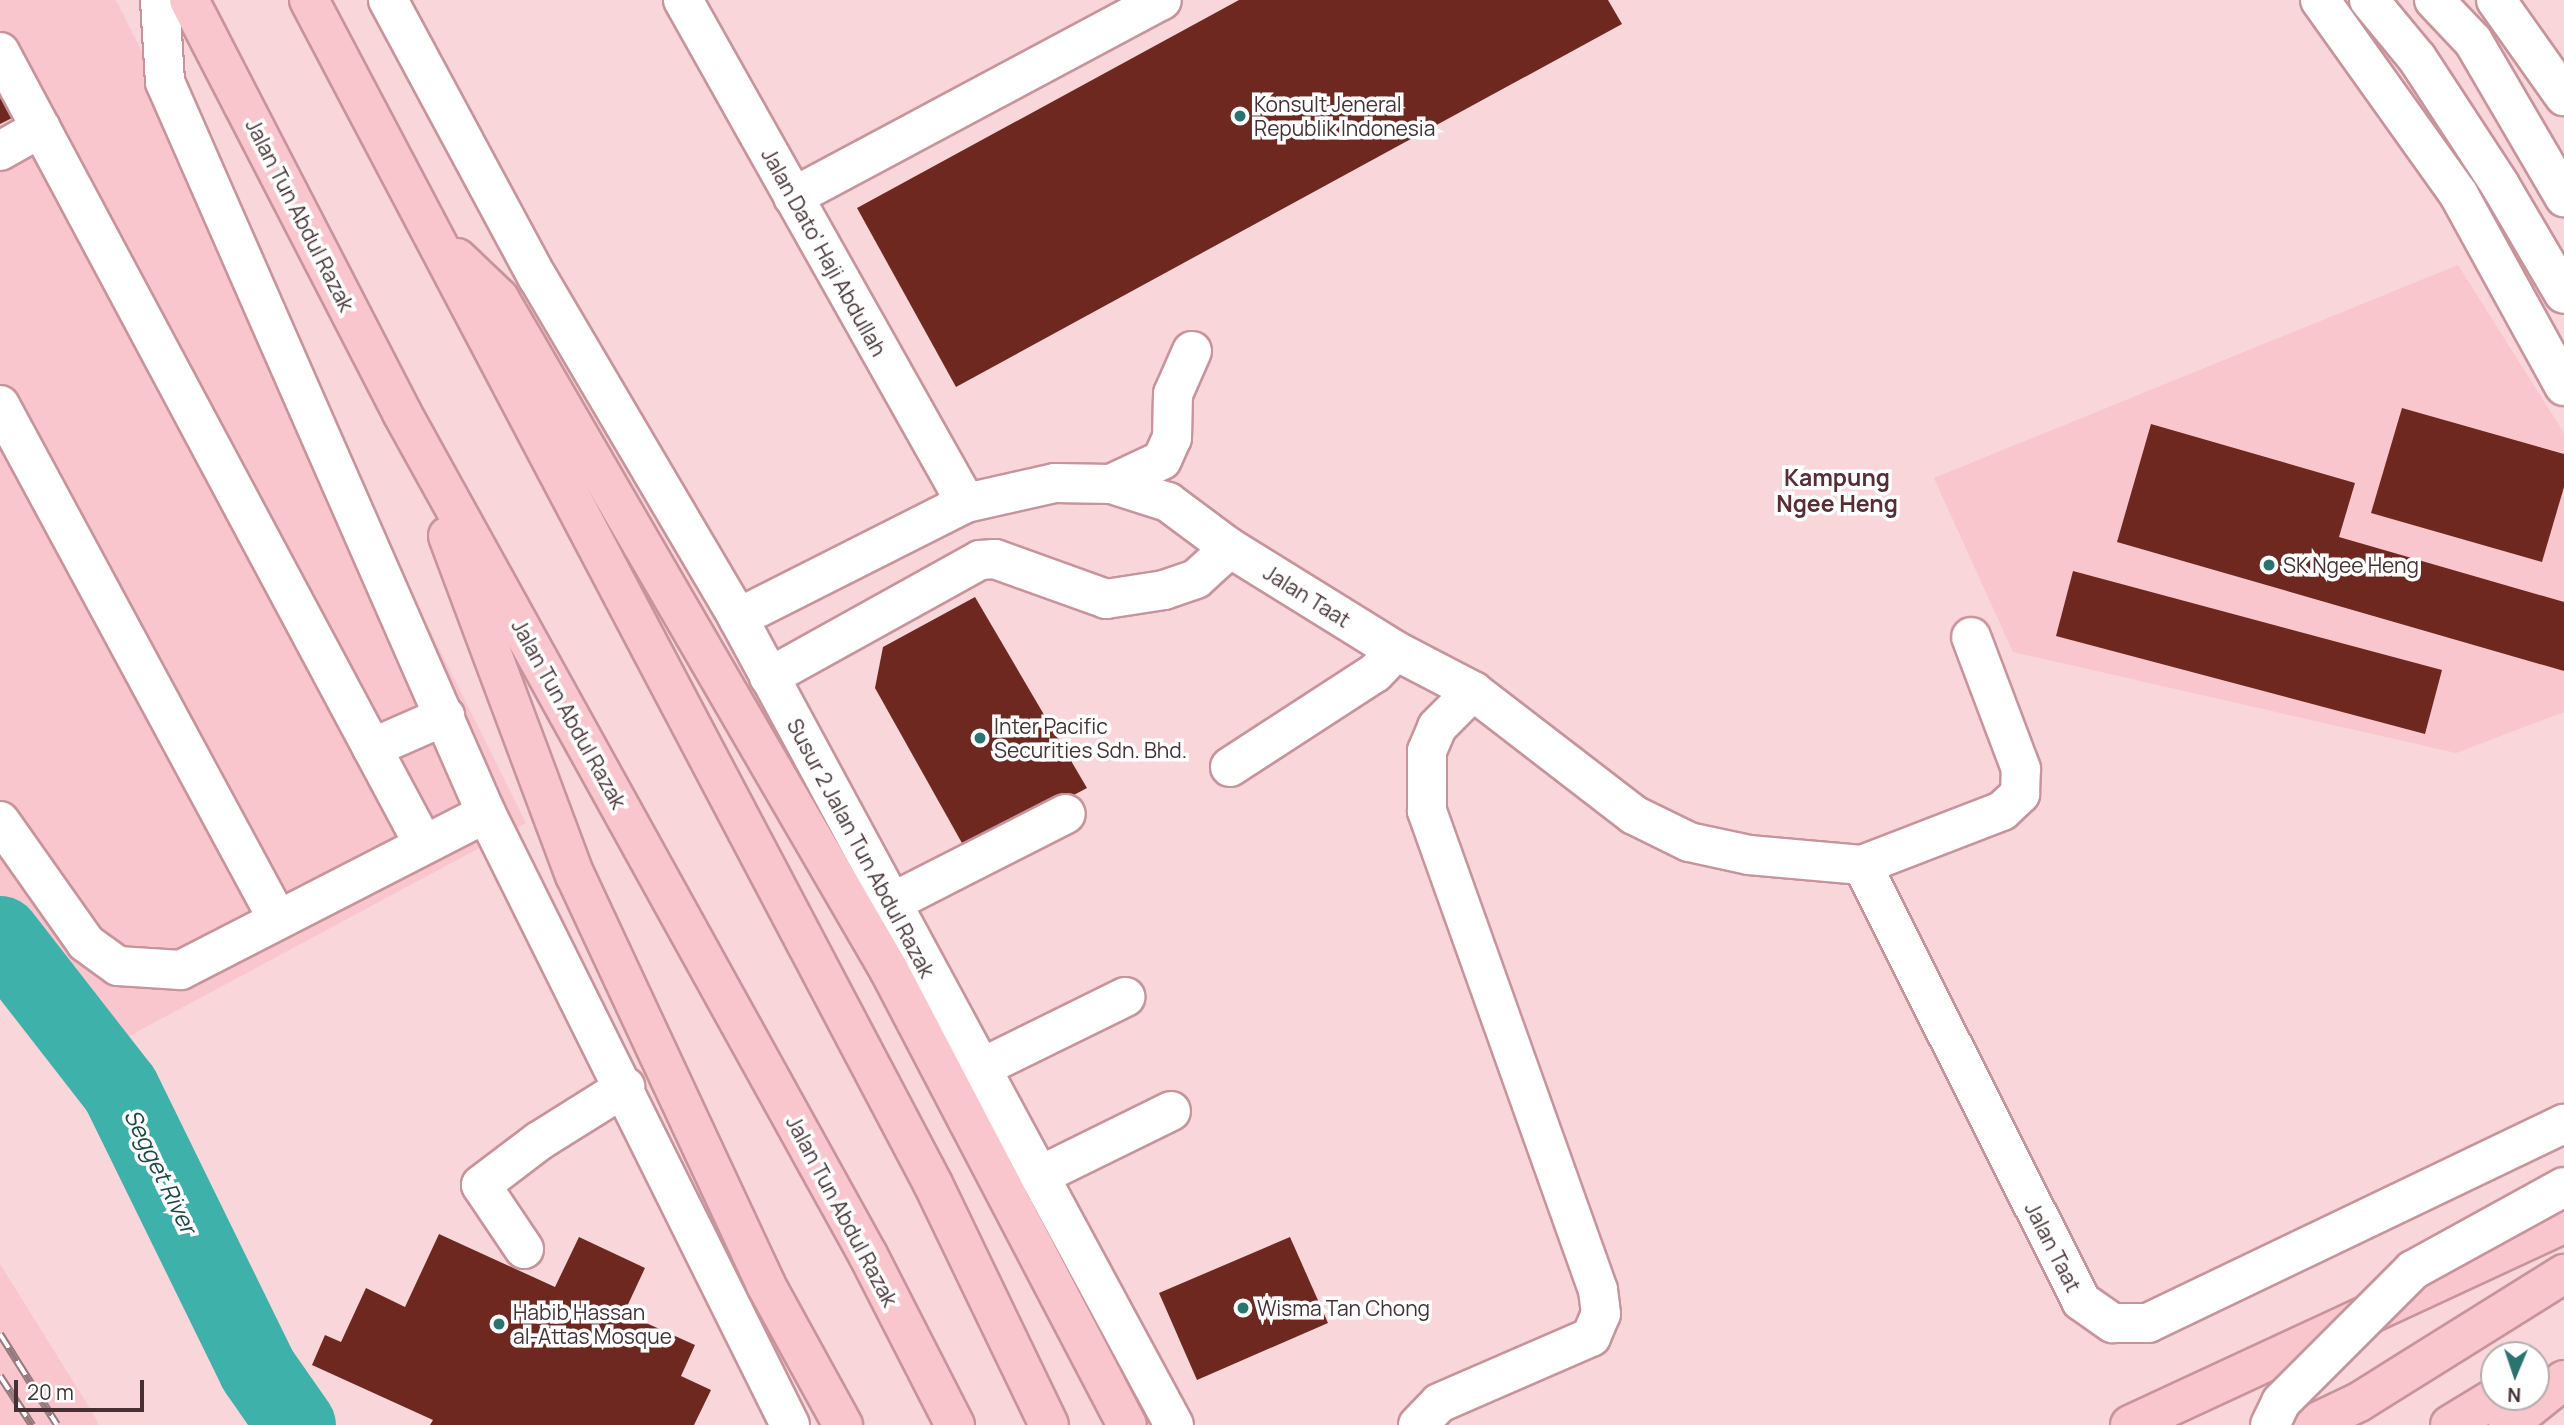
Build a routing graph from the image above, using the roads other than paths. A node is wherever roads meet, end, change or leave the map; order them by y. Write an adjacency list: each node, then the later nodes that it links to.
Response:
1 (160, 0): 33 (street)
2 (189, 0): 24 (highway, Jalan Tun Abdul Razak)
3 (309, 0): 17 (highway)
4 (388, 0): 18 (street, Susur 2 Jalan Tun Abdul Razak)
5 (683, 0): 16 (street, Jalan Dato' Haji Abdullah)
6 (1162, 0): 16 (street)
7 (2320, 0): 22 (street)
8 (2369, 0): 19 (street)
9 (2434, 0): 15 (street)
10 (2496, 0): 12 (street)
11 (0, 52): 13 (street)
12 (2561, 83)
13 (41, 128): 14 (street); 34 (street)
14 (0, 151)
15 (2555, 181)
16 (793, 197): 26 (street, Jalan Dato' Haji Abdullah)
17 (433, 235): 20 (highway); 58 (highway)
18 (538, 278): 20 (street); 28 (street, Susur 2 Jalan Tun Abdul Razak)
19 (2564, 294)
20 (499, 298): 59 (highway)
21 (1192, 351): 25 (street)
22 (2564, 386)
23 (0, 405): 42 (street)
24 (402, 413): 56 (highway); 57 (highway, Jalan Tun Abdul Razak)
25 (1111, 484): 26 (street, Jalan Taat); 27 (street, Jalan Taat)
26 (966, 503): 28 (street, Jalan Taat)
27 (1230, 548): 30 (street, Jalan Taat); 31 (street)
28 (738, 618): 31 (street, Susur 2 Jalan Tun Abdul Razak)
29 (1971, 637): 40 (street, Jalan Taat)
30 (1396, 651): 32 (street, Jalan Taat); 35 (street)
31 (769, 677): 41 (street, Susur 2 Jalan Tun Abdul Razak)
32 (1473, 691): 40 (street, Jalan Taat); 61 (street)
33 (445, 716): 34 (street); 36 (street)
34 (372, 747): 39 (street)
35 (1230, 767)
36 (486, 813): 39 (street); 45 (street)
37 (1066, 814): 41 (street)
38 (0, 821): 42 (street)
39 (424, 845): 42 (street)
40 (1862, 865): 47 (street, Jalan Taat)
41 (891, 903): 44 (street, Susur 2 Jalan Tun Abdul Razak)
42 (278, 920)
43 (1125, 997): 44 (street)
44 (981, 1068): 48 (street, Susur 2 Jalan Tun Abdul Razak)
45 (625, 1087): 51 (street); 55 (street)
46 (1171, 1111): 48 (street)
47 (2564, 1125)
48 (1039, 1176): 60 (street, Susur 2 Jalan Tun Abdul Razak)
49 (2564, 1186): 63 (street, bridge)
50 (2564, 1224): 62 (highway)
51 (524, 1249)
52 (2564, 1274): 64 (highway)
53 (2564, 1380): 66 (highway)
54 (2480, 1407): 65 (highway)
55 (790, 1425)
56 (843, 1425)
57 (955, 1425)
58 (1049, 1425)
59 (1127, 1425)
60 (1174, 1425)
61 (1418, 1425)
62 (2130, 1425)
63 (2270, 1425)
64 (2311, 1425)
65 (2450, 1425)
66 (2508, 1425)

